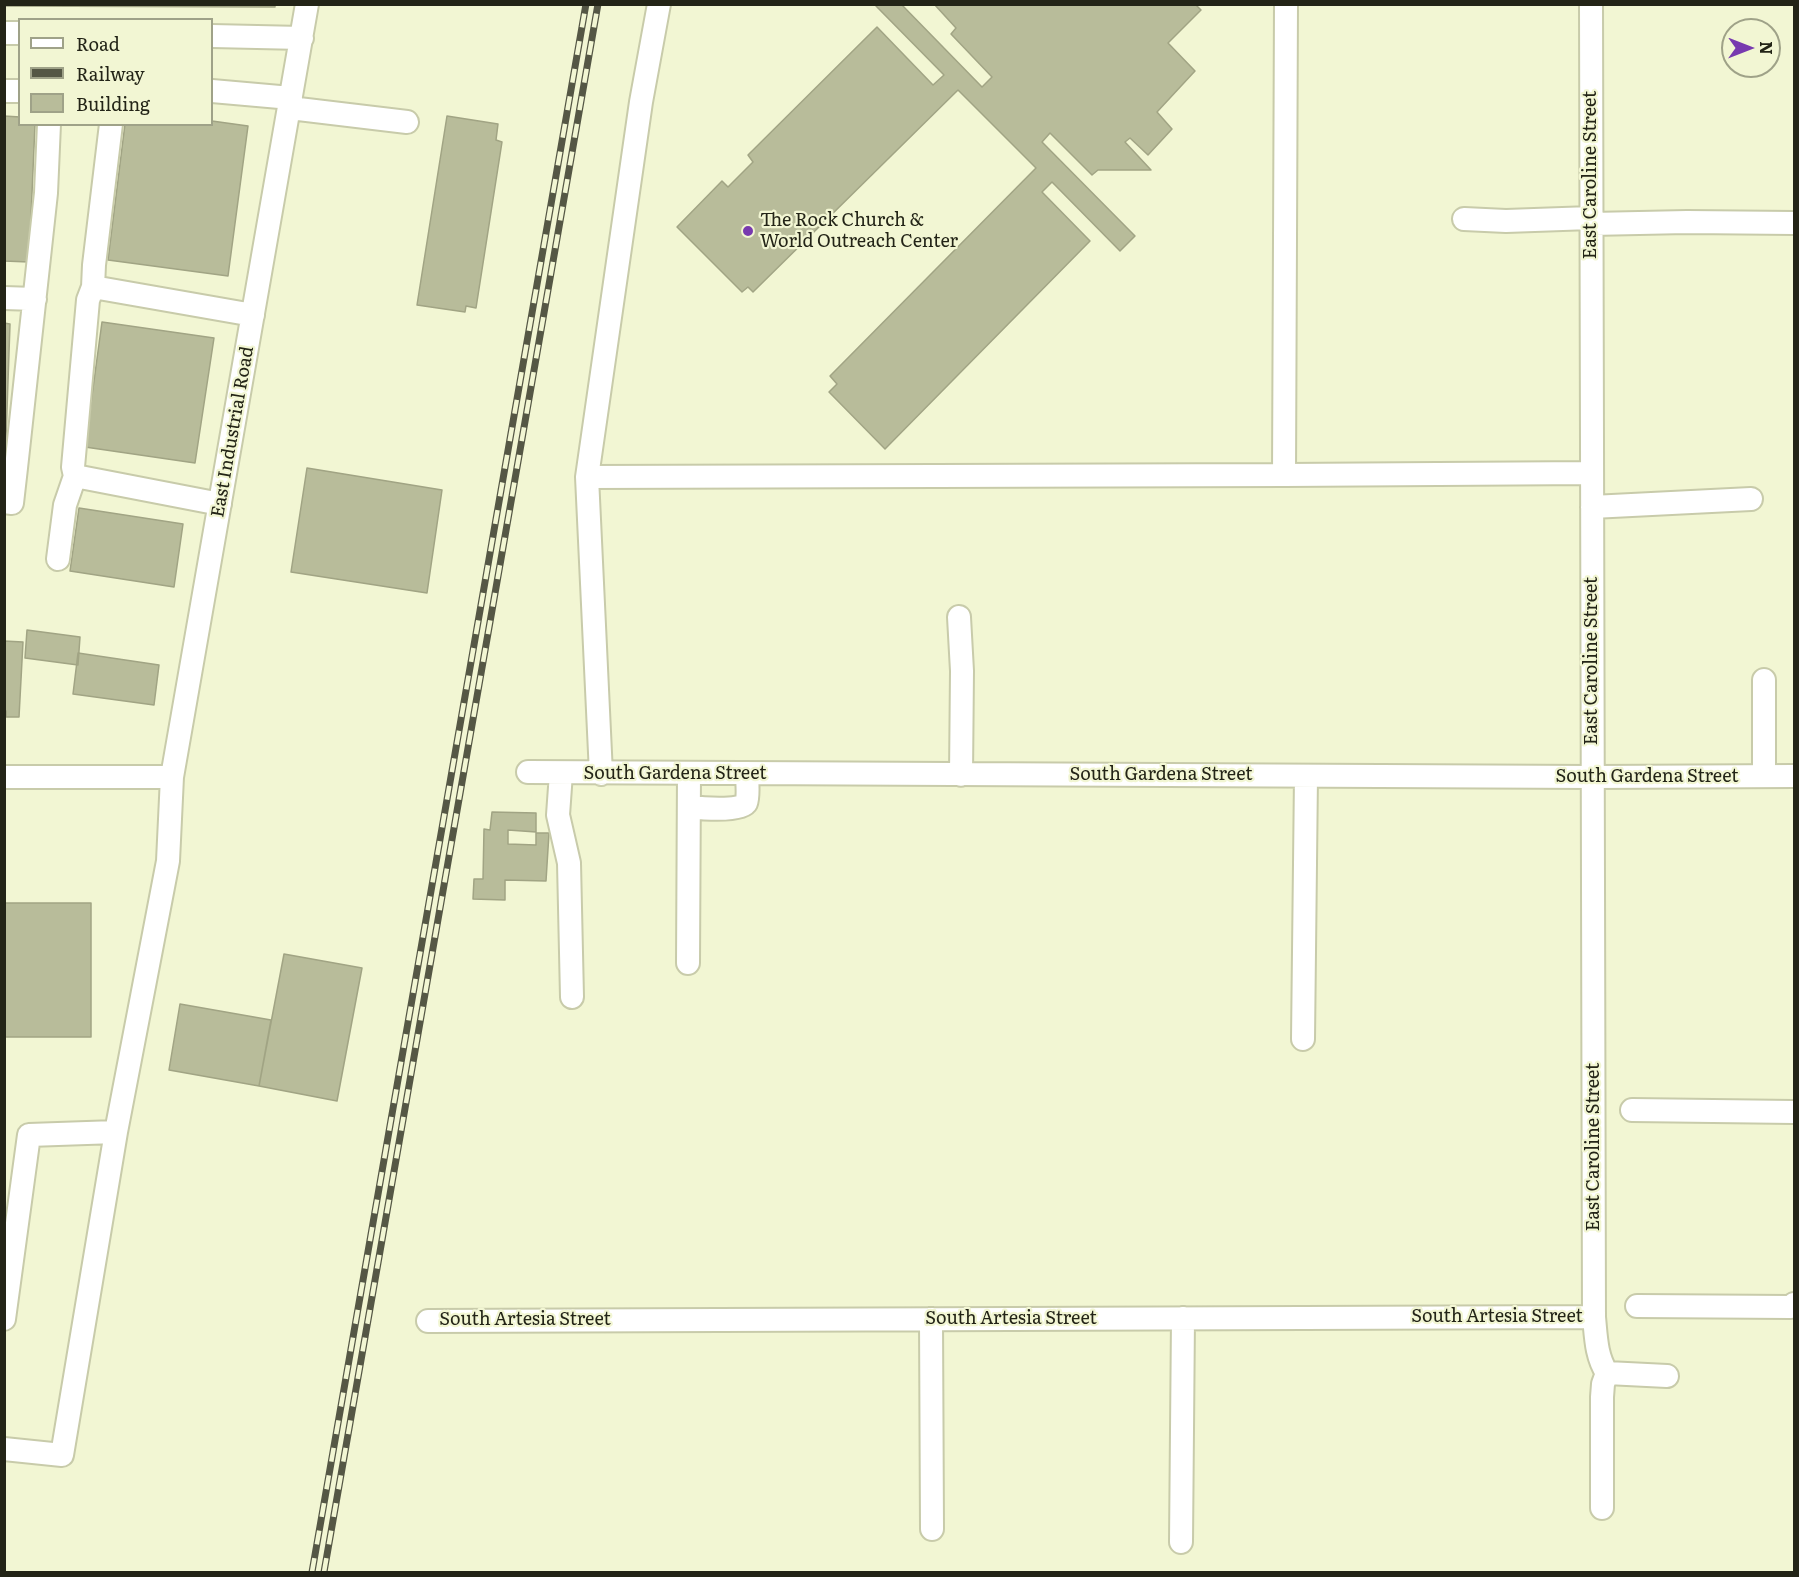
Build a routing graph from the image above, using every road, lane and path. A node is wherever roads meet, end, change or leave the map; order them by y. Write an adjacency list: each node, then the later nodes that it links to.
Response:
1 (307, 4): 6 (street, East Industrial Road)
2 (659, 4): 22 (street)
3 (1286, 4): 20 (street)
4 (1591, 4): 13 (street, East Caroline Street)
5 (213, 36): 6 (street)
6 (302, 38): 8 (street, East Industrial Road)
7 (213, 91): 8 (street)
8 (291, 103): 9 (street); 18 (street, East Industrial Road)
9 (406, 122)
10 (49, 126): 17 (street)
11 (111, 126): 15 (street)
12 (1464, 219): 13 (street)
13 (1591, 221): 14 (street); 19 (street, East Caroline Street)
14 (1794, 223)
15 (93, 287): 18 (street); 21 (street)
16 (4, 298): 17 (street)
17 (35, 299): 24 (street)
18 (253, 315): 25 (street, East Industrial Road)
19 (1592, 473): 20 (street); 26 (street, East Caroline Street)
20 (1284, 475): 22 (street)
21 (75, 476): 25 (street); 27 (street)
22 (587, 477): 32 (street)
23 (1751, 499): 26 (street)
24 (4, 502)
25 (220, 504): 40 (street, East Industrial Road)
26 (1592, 507): 41 (street, East Caroline Street)
27 (58, 559)
28 (959, 616): 35 (street)
29 (1764, 680): 37 (street)
30 (528, 772): 31 (street, South Gardena Street)
31 (561, 773): 32 (street, South Gardena Street); 44 (street)
32 (601, 774): 33 (street, South Gardena Street)
33 (689, 774): 34 (street, South Gardena Street); 42 (street)
34 (747, 774): 35 (street, South Gardena Street); 42 (street)
35 (961, 775): 36 (street, South Gardena Street)
36 (1306, 776): 41 (street, South Gardena Street); 45 (street)
37 (1764, 776): 38 (street, South Gardena Street); 41 (street, South Gardena Street)
38 (1794, 776)
39 (4, 777): 40 (street)
40 (172, 777): 48 (street, East Industrial Road)
41 (1593, 777): 51 (street, East Caroline Street)
42 (689, 807): 43 (street)
43 (688, 963)
44 (572, 997)
45 (1303, 1039)
46 (1632, 1110): 47 (street)
47 (1794, 1112)
48 (116, 1132): 53 (street); 58 (street, East Industrial Road)
49 (1794, 1304): 50 (street)
50 (1637, 1305)
51 (1594, 1317): 52 (street, South Artesia Street); 56 (street, East Caroline Street)
52 (1183, 1318): 54 (street, South Artesia Street); 61 (street)
53 (4, 1319)
54 (931, 1319): 55 (street, South Artesia Street); 60 (street)
55 (428, 1321)
56 (1607, 1373): 57 (street); 59 (street)
57 (1667, 1376)
58 (4, 1449)
59 (1602, 1508)
60 (932, 1529)
61 (1181, 1542)

